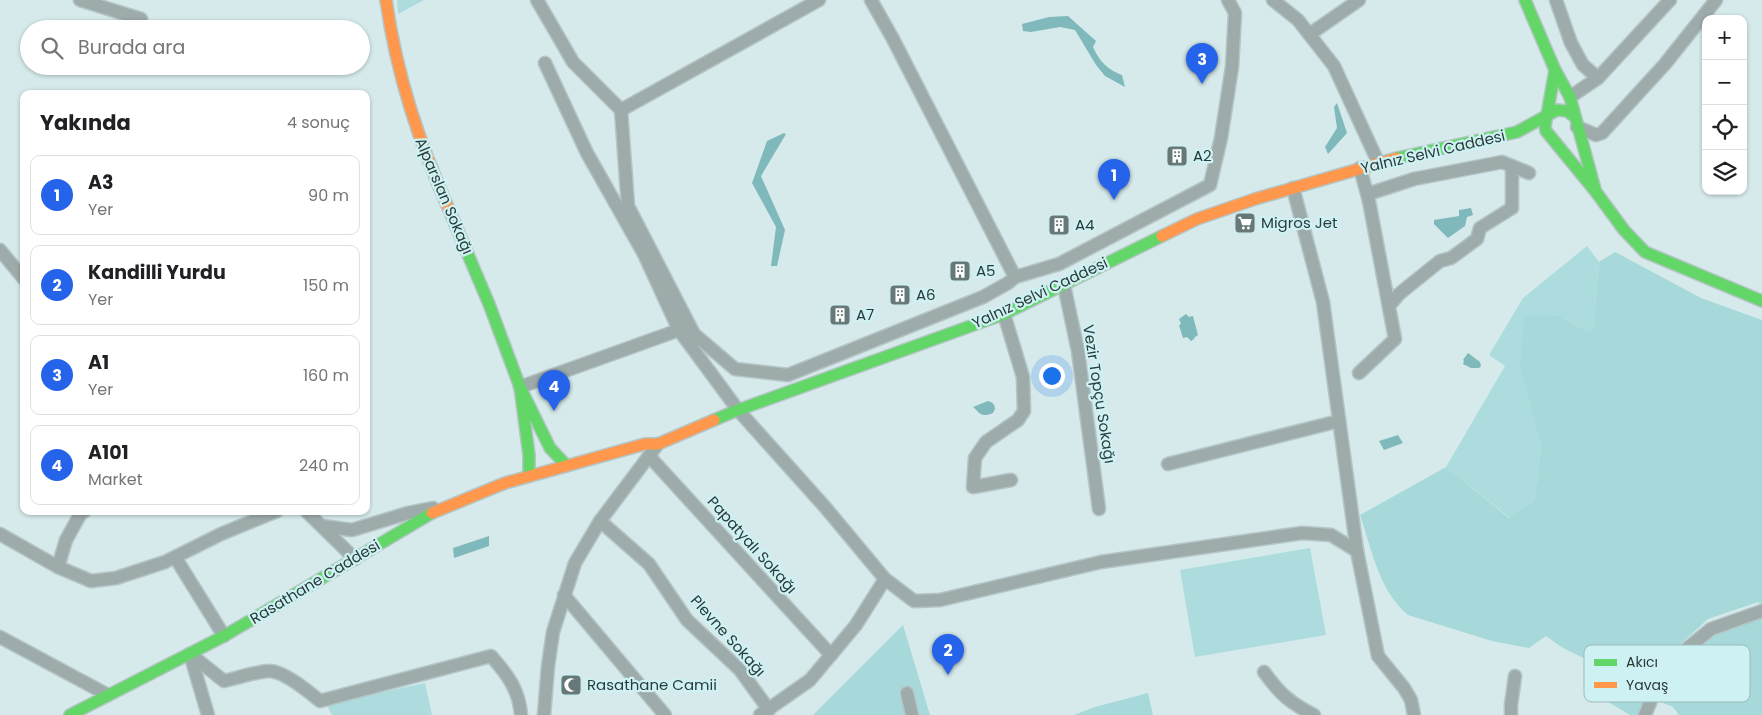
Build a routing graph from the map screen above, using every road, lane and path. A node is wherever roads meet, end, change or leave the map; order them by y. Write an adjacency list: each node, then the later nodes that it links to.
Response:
1 (80, 0): 13 (street)
2 (386, 0): 40 (street, Alparslan Sokağı)
3 (537, 0): 19 (street)
4 (819, 0): 19 (street)
5 (871, 0): 33 (street)
6 (1228, 0): 33 (street)
7 (1273, 0): 14 (street)
8 (1359, 0): 14 (street)
9 (1525, 0): 16 (street)
10 (1556, 0): 17 (street)
11 (1670, 0): 17 (street)
12 (1716, 0): 21 (street)
13 (141, 19)
14 (1310, 34): 24 (street)
15 (545, 63): 38 (street)
16 (1555, 70): 18 (street); 20 (street)
17 (1598, 78): 18 (street)
18 (1570, 97): 21 (street)
19 (621, 110): 33 (street)
20 (1548, 116): 21 (street); 22 (street); 23 (street)
21 (1576, 122): 23 (street); 29 (street)
22 (1517, 132): 23 (street); 24 (street, Yalnız Selvi Caddesi)
23 (1553, 139): 29 (street)
24 (1378, 162): 26 (street, Yalnız Selvi Caddesi)
25 (1512, 166): 27 (street); 30 (street); 36 (street)
26 (1360, 168): 28 (street, Yalnız Selvi Caddesi); 30 (street)
27 (1529, 173)
28 (1293, 188): 34 (street, Yalnız Selvi Caddesi); 42 (street)
29 (1596, 192): 35 (street)
30 (1368, 194): 36 (street)
31 (0, 250): 32 (street)
32 (20, 274)
33 (1015, 277)
34 (1064, 284): 37 (street, Yalnız Selvi Caddesi); 50 (street, Vezir Topçu Sokağı)
35 (1762, 301)
36 (1389, 306): 39 (street)
37 (1004, 314): 41 (street, Yalnız Selvi Caddesi); 48 (street)
38 (679, 330): 40 (street); 41 (street)
39 (1359, 373)
40 (520, 387): 46 (street, Alparslan Sokağı); 47 (street, Alparslan Sokağı)
41 (738, 410): 43 (street, Yalnız Selvi Caddesi); 61 (street)
42 (1339, 421): 45 (street); 57 (street)
43 (658, 444): 44 (street); 46 (street, Yalnız Selvi Caddesi)
44 (649, 456): 54 (street); 68 (street, Papatyalı Sokağı)
45 (1168, 464)
46 (566, 465): 47 (street, Rasathane Caddesi)
47 (529, 476): 49 (street, Rasathane Caddesi)
48 (1011, 480)
49 (443, 507): 55 (street); 59 (street, Rasathane Caddesi)
50 (1099, 509)
51 (81, 515): 60 (street)
52 (267, 515): 58 (street)
53 (310, 515): 55 (street)
54 (600, 521): 62 (street); 74 (street, Plevne Sokağı)
55 (322, 526): 59 (street)
56 (0, 534): 60 (street)
57 (1357, 551): 61 (street); 82 (street)
58 (175, 557): 60 (street); 64 (street)
59 (355, 559): 64 (street, Rasathane Caddesi)
60 (58, 567)
61 (885, 579): 68 (street)
62 (564, 594): 78 (street); 79 (street)
63 (1762, 611): 66 (street)
64 (224, 636): 67 (street, Rasathane Caddesi)
65 (0, 637): 72 (street)
66 (1691, 645)
67 (190, 654): 72 (street, Rasathane Caddesi); 76 (street); 77 (street)
68 (831, 655): 74 (street)
69 (1264, 672): 81 (street)
70 (1515, 676): 83 (street)
71 (907, 693): 80 (street)
72 (108, 695): 75 (street, Rasathane Caddesi)
73 (1650, 702): 84 (street)
74 (764, 712)
75 (70, 715)
76 (208, 715)
77 (521, 715)
78 (544, 715)
79 (665, 715)
80 (912, 715)
81 (1314, 715)
82 (1414, 715)
83 (1511, 715)
84 (1645, 715)

